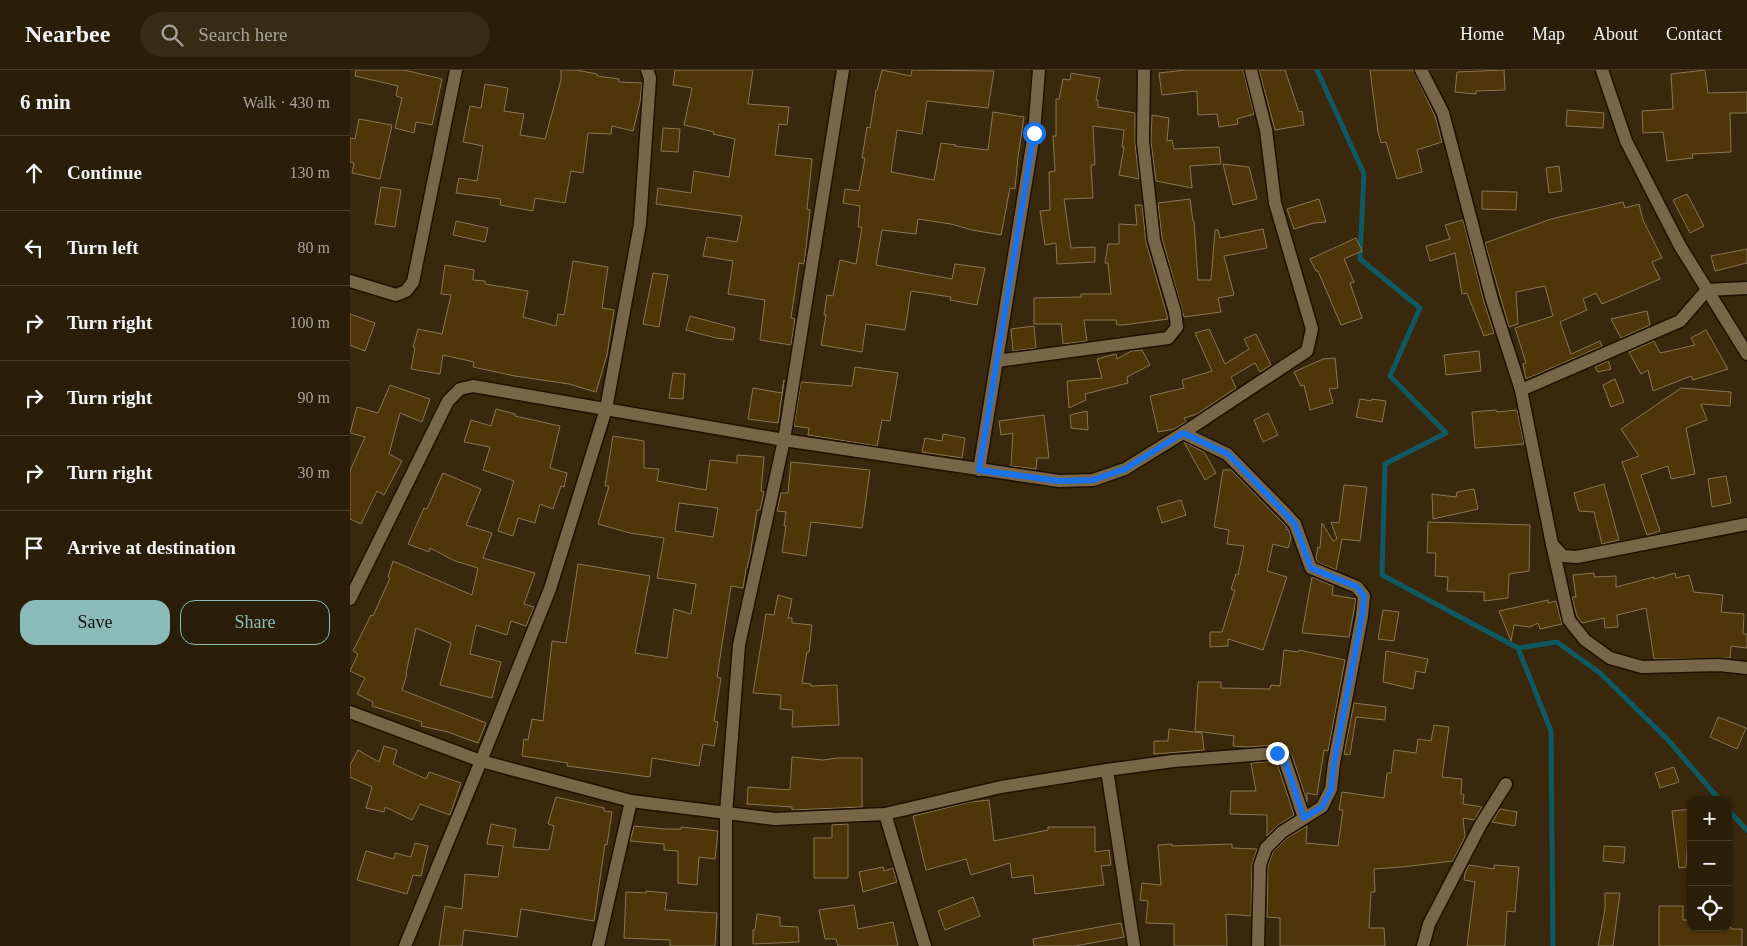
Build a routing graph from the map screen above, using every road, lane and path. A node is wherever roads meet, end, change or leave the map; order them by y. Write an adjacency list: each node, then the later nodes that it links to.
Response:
1 (456, 70): 9 (street)
2 (647, 70): 15 (street)
3 (843, 70): 17 (street)
4 (1039, 70): 13 (street)
5 (1144, 70): 13 (street)
6 (1251, 70): 16 (street)
7 (1421, 70): 14 (street)
8 (1602, 70): 11 (street)
9 (350, 281)
10 (1747, 288): 11 (street)
11 (1707, 290): 12 (street); 14 (street)
12 (1747, 354)
13 (997, 361): 18 (street)
14 (1521, 390): 20 (street)
15 (606, 410): 17 (street); 21 (street); 24 (street)
16 (1183, 433): 18 (street); 30 (street)
17 (784, 440): 18 (street); 28 (street)
18 (979, 470)
19 (1747, 524): 20 (street)
20 (1552, 544): 22 (street)
21 (350, 599)
22 (1747, 668)
23 (350, 712): 24 (street)
24 (482, 761): 27 (street); 31 (street)
25 (1108, 770): 29 (street); 30 (street); 35 (street)
26 (1506, 784): 37 (street)
27 (631, 801): 28 (street); 32 (street)
28 (726, 812): 29 (street); 33 (street)
29 (885, 814): 34 (street)
30 (1304, 818): 36 (street)
31 (405, 946)
32 (598, 946)
33 (726, 946)
34 (925, 946)
35 (1134, 946)
36 (1258, 946)
37 (1423, 946)

